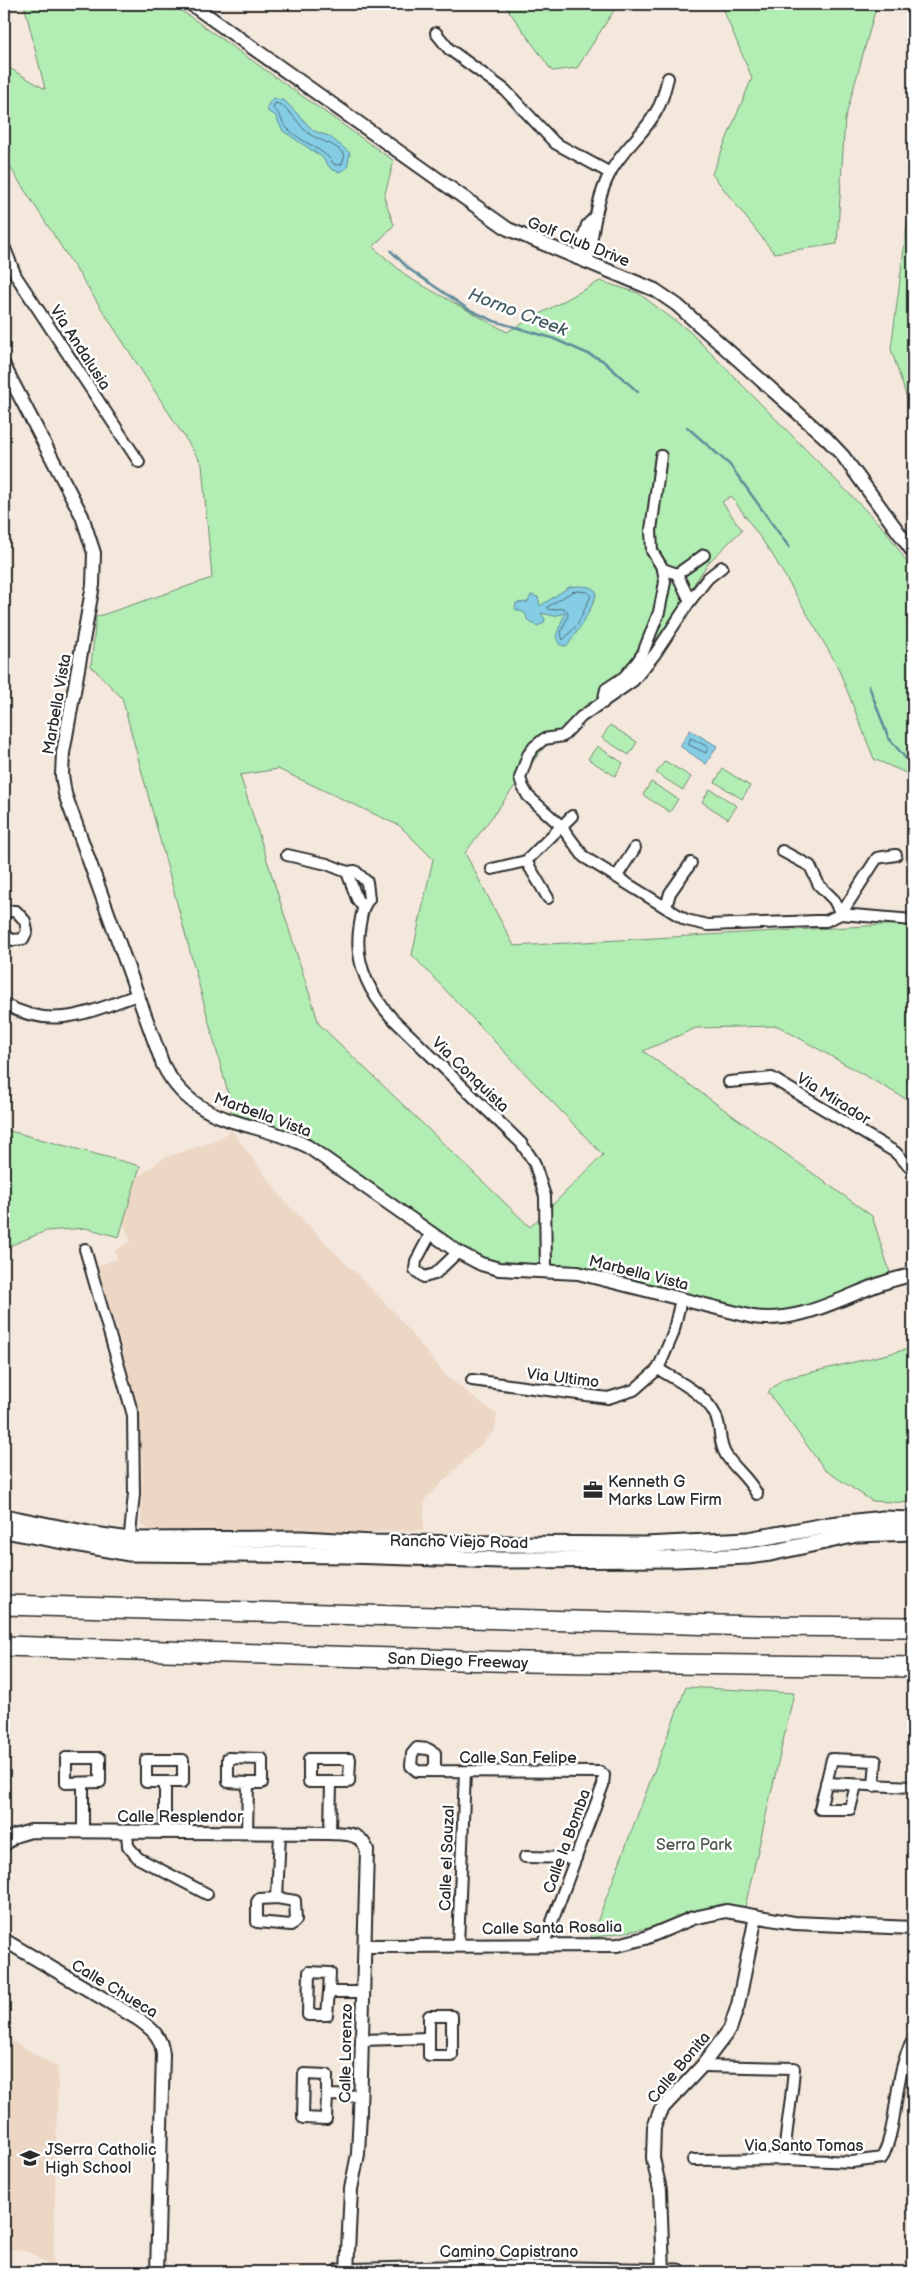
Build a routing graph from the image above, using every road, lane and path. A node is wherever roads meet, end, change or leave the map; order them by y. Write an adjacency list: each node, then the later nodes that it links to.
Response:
1 (191, 4): 6 (street, Golf Club Drive)
2 (436, 33): 4 (street)
3 (668, 78): 4 (street)
4 (610, 173): 6 (street)
5 (4, 246): 9 (street, Via Andalusia)
6 (582, 261): 10 (street, Golf Club Drive)
7 (4, 366): 35 (street, Marbella Vista)
8 (661, 456): 13 (street)
9 (139, 462)
10 (913, 552)
11 (704, 555): 14 (street)
12 (722, 567): 15 (street)
13 (663, 569): 14 (street); 16 (street)
14 (677, 574): 15 (street)
15 (690, 601): 16 (street)
16 (603, 703): 18 (street)
17 (572, 816): 18 (street)
18 (561, 826): 23 (street); 27 (street)
19 (635, 848): 27 (street)
20 (782, 851): 32 (street)
21 (287, 855): 26 (street, Via Conquista)
22 (896, 855): 32 (street)
23 (526, 861): 25 (street); 28 (street)
24 (690, 863): 30 (street)
25 (492, 869)
26 (347, 872): 29 (street); 29 (street, Via Conquista)
27 (617, 876): 30 (street)
28 (548, 898)
29 (363, 906): 42 (street, Via Conquista)
30 (666, 907): 32 (street)
31 (4, 914): 34 (street)
32 (842, 914): 33 (street)
33 (913, 920)
34 (4, 936)
35 (138, 995): 36 (street); 39 (street, Marbella Vista)
36 (4, 1004)
37 (729, 1082): 38 (street, Via Mirador)
38 (913, 1170)
39 (431, 1233): 41 (street, Marbella Vista); 41 (street)
40 (86, 1249): 52 (street)
41 (458, 1252): 42 (street, Marbella Vista)
42 (546, 1270): 44 (street, Marbella Vista)
43 (913, 1274): 44 (street, Marbella Vista)
44 (681, 1299): 45 (street, Via Ultimo)
45 (658, 1369): 46 (street, Via Ultimo); 47 (street)
46 (472, 1380)
47 (757, 1494)
48 (4, 1517): 52 (main road, Rancho Viejo Road)
49 (913, 1520): 52 (main road, Rancho Viejo Road)
50 (4, 1530): 52 (main road, Rancho Viejo Road)
51 (913, 1532): 52 (main road, Rancho Viejo Road)
52 (129, 1546)
53 (4, 1605): 54 (highway)
54 (913, 1627)
55 (4, 1646): 56 (highway, San Diego Freeway)
56 (56, 1647): 57 (highway); 58 (highway, San Diego Freeway)
57 (4, 1653)
58 (913, 1667)
59 (430, 1772): 60 (street, Calle San Felipe)
60 (465, 1772): 61 (street, Calle San Felipe); 85 (street, Calle el Sauzal)
61 (604, 1775): 79 (street, Calle la Bomba)
62 (165, 1782): 62 (street); 72 (street)
63 (331, 1782): 63 (street); 75 (street)
64 (83, 1783): 64 (street); 70 (street)
65 (248, 1783): 73 (street)
66 (826, 1783): 67 (street); 67 (street); 68 (street)
67 (856, 1785): 68 (street)
68 (874, 1786): 69 (street)
69 (913, 1787)
70 (83, 1832): 71 (street, Calle Resplendor); 77 (street, Calle Resplendor)
71 (127, 1832): 72 (street, Calle Resplendor); 80 (street)
72 (165, 1833): 73 (street, Calle Resplendor)
73 (247, 1833): 74 (street, Calle Resplendor)
74 (280, 1833): 75 (street, Calle Resplendor); 81 (street)
75 (330, 1833): 76 (street, Calle Resplendor)
76 (359, 1837): 86 (street, Calle Lorenzo)
77 (4, 1845)
78 (525, 1857): 79 (street)
79 (576, 1858): 87 (street, Calle la Bomba)
80 (207, 1894)
81 (277, 1898): 81 (street)
82 (756, 1916): 83 (street, Calle Santa Rosalia); 87 (street, Calle Santa Rosalia); 93 (street, Calle Bonita)
83 (913, 1928)
84 (4, 1940): 98 (street, Calle Chueca)
85 (458, 1945): 86 (street, Calle Santa Rosalia); 87 (street, Calle Santa Rosalia)
86 (365, 1946): 89 (street, Calle Lorenzo)
87 (543, 1946)
88 (329, 1992): 88 (street); 89 (street)
89 (362, 1992): 91 (street, Calle Lorenzo)
90 (429, 2038): 91 (street)
91 (362, 2040): 95 (street, Calle Lorenzo)
92 (913, 2040): 96 (street, Via Santo Tomas)
93 (702, 2066): 96 (street); 101 (street, Calle Bonita)
94 (327, 2095): 94 (street); 95 (street)
95 (360, 2096): 100 (street, Calle Lorenzo)
96 (784, 2159): 97 (street, Via Santo Tomas)
97 (693, 2160)
98 (158, 2272)
99 (339, 2272): 100 (main road, Camino Capistrano)
100 (347, 2272): 101 (main road, Camino Capistrano)
101 (663, 2272): 102 (main road, Camino Capistrano)
102 (678, 2272)

